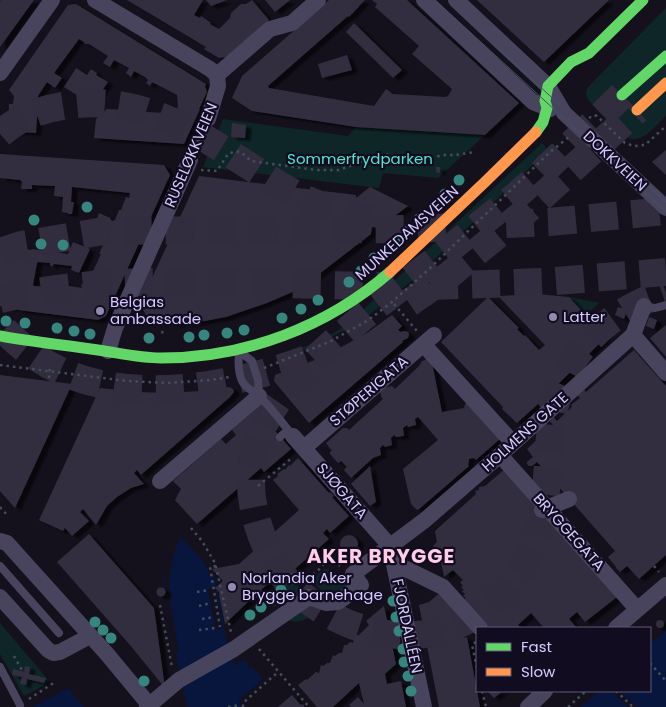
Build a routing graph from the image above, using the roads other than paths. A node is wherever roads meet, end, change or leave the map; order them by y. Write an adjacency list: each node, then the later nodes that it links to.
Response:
1 (52, 0): 10 (street)
2 (95, 0): 11 (street)
3 (318, 0): 11 (street)
4 (424, 0): 15 (street)
5 (456, 0): 13 (street)
6 (643, 0): 7 (highway)
7 (589, 53): 9 (highway); 13 (highway)
8 (666, 56): 14 (highway)
9 (584, 66)
10 (0, 73)
11 (217, 75): 17 (street, RUSELØKKVEIEN)
12 (666, 83): 16 (highway)
13 (548, 86): 15 (street)
14 (622, 95)
15 (557, 104): 19 (street, DOKKVEIEN); 24 (highway, MUNKEDAMSVEIEN)
16 (637, 110)
17 (208, 119)
18 (194, 165): 25 (street, RUSELØKKVEIEN)
19 (666, 208)
20 (666, 305): 21 (lane)
21 (646, 306): 22 (street, HOLMENS GATE)
22 (633, 335): 26 (street); 29 (street, HOLMENS GATE)
23 (0, 338): 25 (highway, MUNKEDAMSVEIEN)
24 (239, 350): 25 (highway, MUNKEDAMSVEIEN); 27 (lane); 27 (lane)
25 (108, 351)
26 (666, 373)
27 (259, 396): 28 (lane); 31 (street)
28 (291, 438): 29 (street, STØPERIGATA); 35 (street, SJØGATA)
29 (513, 443): 30 (street, HOLMENS GATE)
30 (500, 455): 33 (street, BRYGGEGATA); 35 (street, HOLMENS GATE)
31 (160, 481)
32 (569, 499): 33 (street)
33 (545, 509): 39 (street, BRYGGEGATA)
34 (0, 541): 43 (street)
35 (390, 546): 40 (street, SJØGATA); 47 (street, HOLMENS GATE); 48 (street, FJORDALLÉEN)
36 (0, 566): 42 (lane)
37 (666, 585): 39 (street)
38 (0, 596): 43 (street)
39 (638, 609): 41 (street)
40 (479, 627)
41 (617, 627)
42 (59, 633)
43 (90, 636): 47 (street)
44 (0, 667): 46 (lane)
45 (540, 692): 49 (street)
46 (20, 705)
47 (149, 706)
48 (424, 707)
49 (528, 707)

